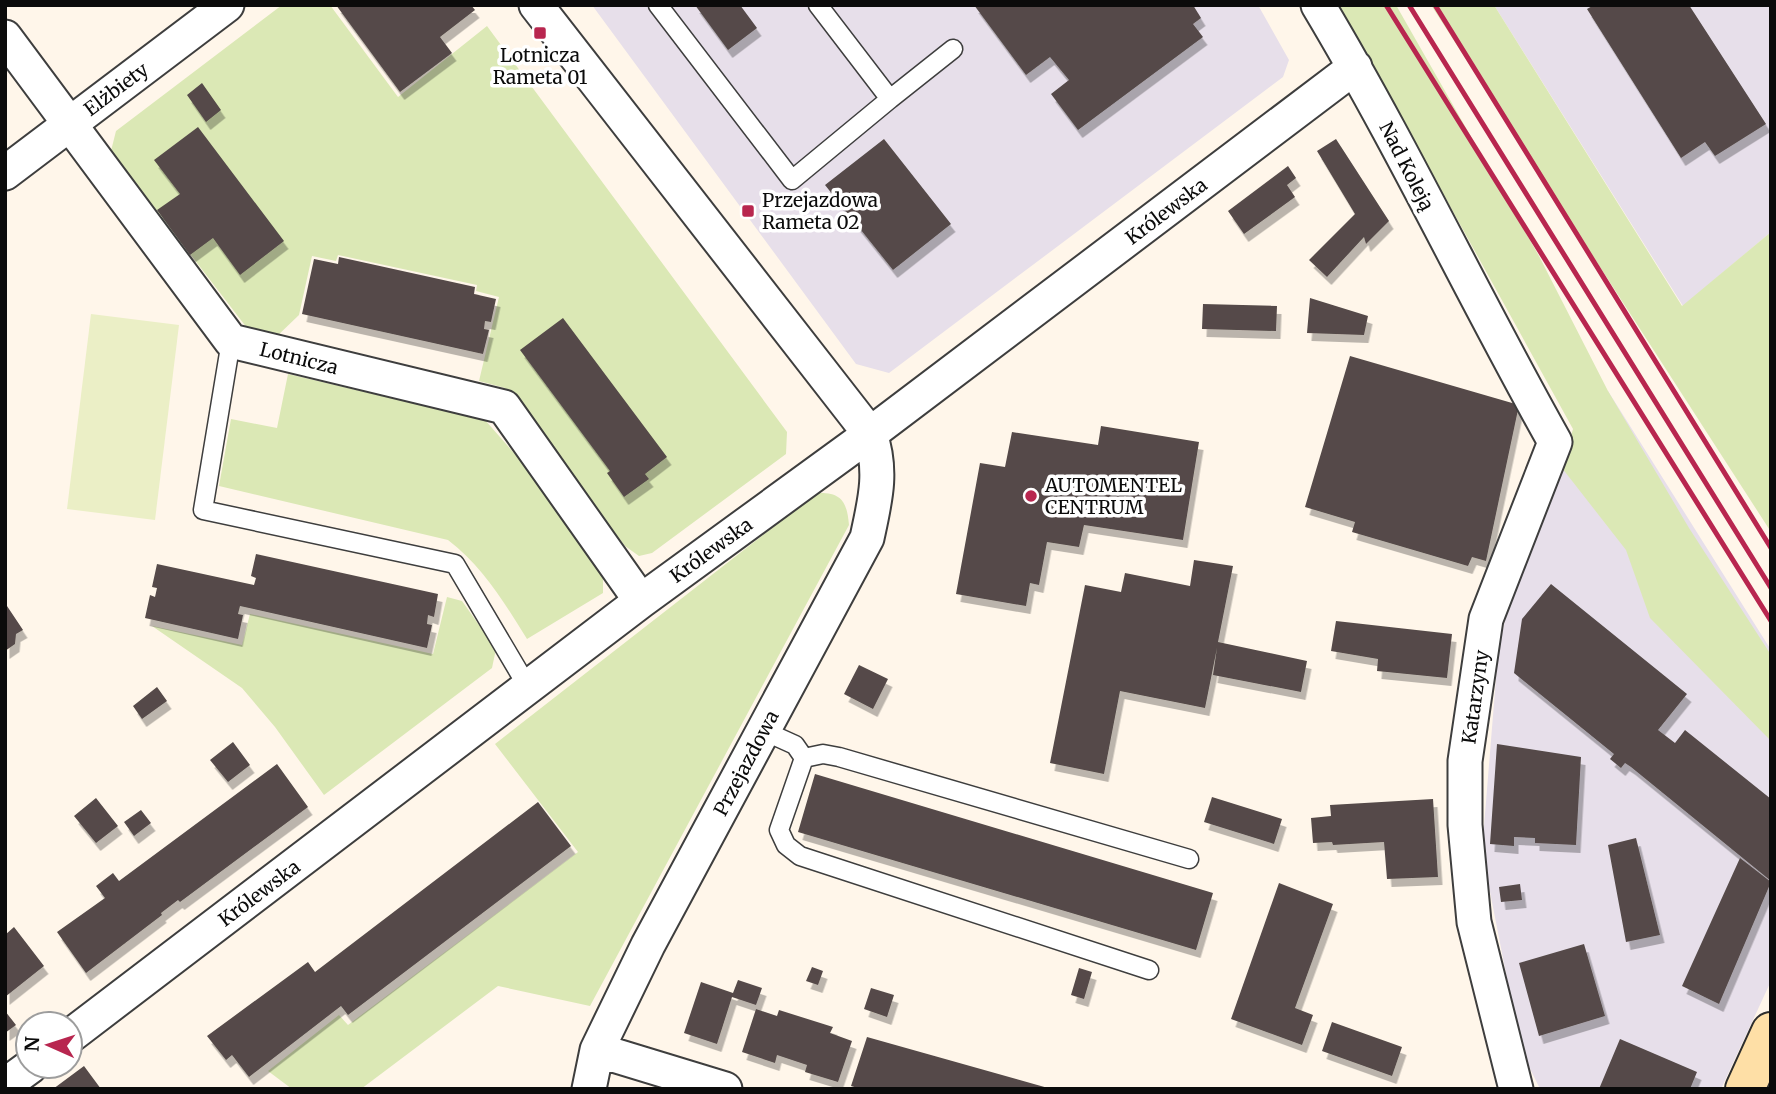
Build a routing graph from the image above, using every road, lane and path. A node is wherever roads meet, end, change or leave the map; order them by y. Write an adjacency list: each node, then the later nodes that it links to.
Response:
1 (227, 5): 10 (street, Elżbiety)
2 (536, 5): 14 (street)
3 (658, 5): 9 (lane)
4 (818, 5): 9 (lane)
5 (1318, 5): 8 (street, Nad Koleją)
6 (5, 37): 10 (street)
7 (953, 49): 9 (lane)
8 (1355, 67): 12 (street, Nad Koleją); 14 (street, Królewska)
9 (891, 99)
10 (70, 123): 11 (street, Elżbiety); 13 (street)
11 (5, 173)
12 (1491, 329): 26 (street, Katarzyny)
13 (231, 341): 15 (street, Lotnicza); 16 (lane)
14 (870, 434): 15 (street, Królewska); 17 (street, Przejazdowa)
15 (641, 601): 16 (street, Królewska)
16 (529, 689): 21 (street, Królewska)
17 (764, 731): 18 (lane); 23 (street, Przejazdowa)
18 (804, 758): 19 (lane); 20 (lane)
19 (1189, 859)
20 (1149, 970)
21 (84, 1025)
22 (1771, 1032): 27 (street)
23 (597, 1050): 24 (street, Przejazdowa); 25 (street)
24 (589, 1089)
25 (725, 1089)
26 (1517, 1089)
27 (1745, 1089)

